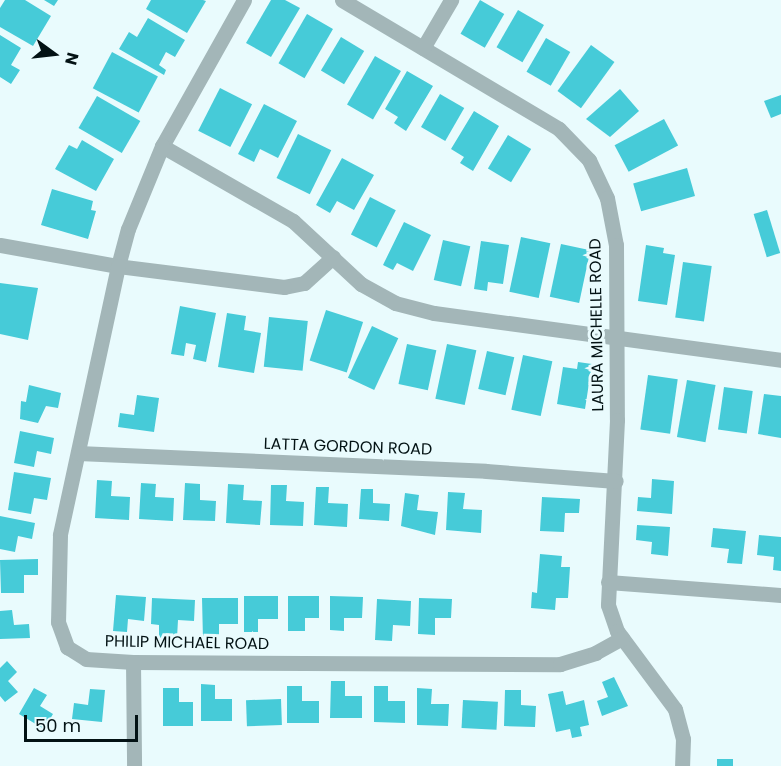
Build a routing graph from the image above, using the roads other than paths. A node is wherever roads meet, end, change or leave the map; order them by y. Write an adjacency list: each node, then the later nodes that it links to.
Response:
1 (244, 0): 5 (street, PHILIP MICHAEL ROAD)
2 (342, 0): 4 (street, LAURA MICHELLE ROAD)
3 (451, 0): 4 (street)
4 (423, 48): 9 (street, LAURA MICHELLE ROAD)
5 (162, 146): 7 (street); 8 (street, PHILIP MICHAEL ROAD)
6 (0, 245): 8 (street)
7 (333, 257): 8 (street); 9 (street)
8 (118, 266): 11 (street, PHILIP MICHAEL ROAD)
9 (615, 337): 10 (street); 12 (street, LAURA MICHELLE ROAD)
10 (781, 360)
11 (78, 453): 12 (street, LATTA GORDON ROAD); 16 (street, PHILIP MICHAEL ROAD)
12 (616, 481): 13 (street, LAURA MICHELLE ROAD)
13 (608, 582): 14 (street); 15 (street, LAURA MICHELLE ROAD)
14 (781, 595)
15 (622, 638): 16 (street, PHILIP MICHAEL ROAD); 18 (street, LAURA MICHELLE ROAD)
16 (133, 662): 17 (street)
17 (134, 766)
18 (682, 766)

